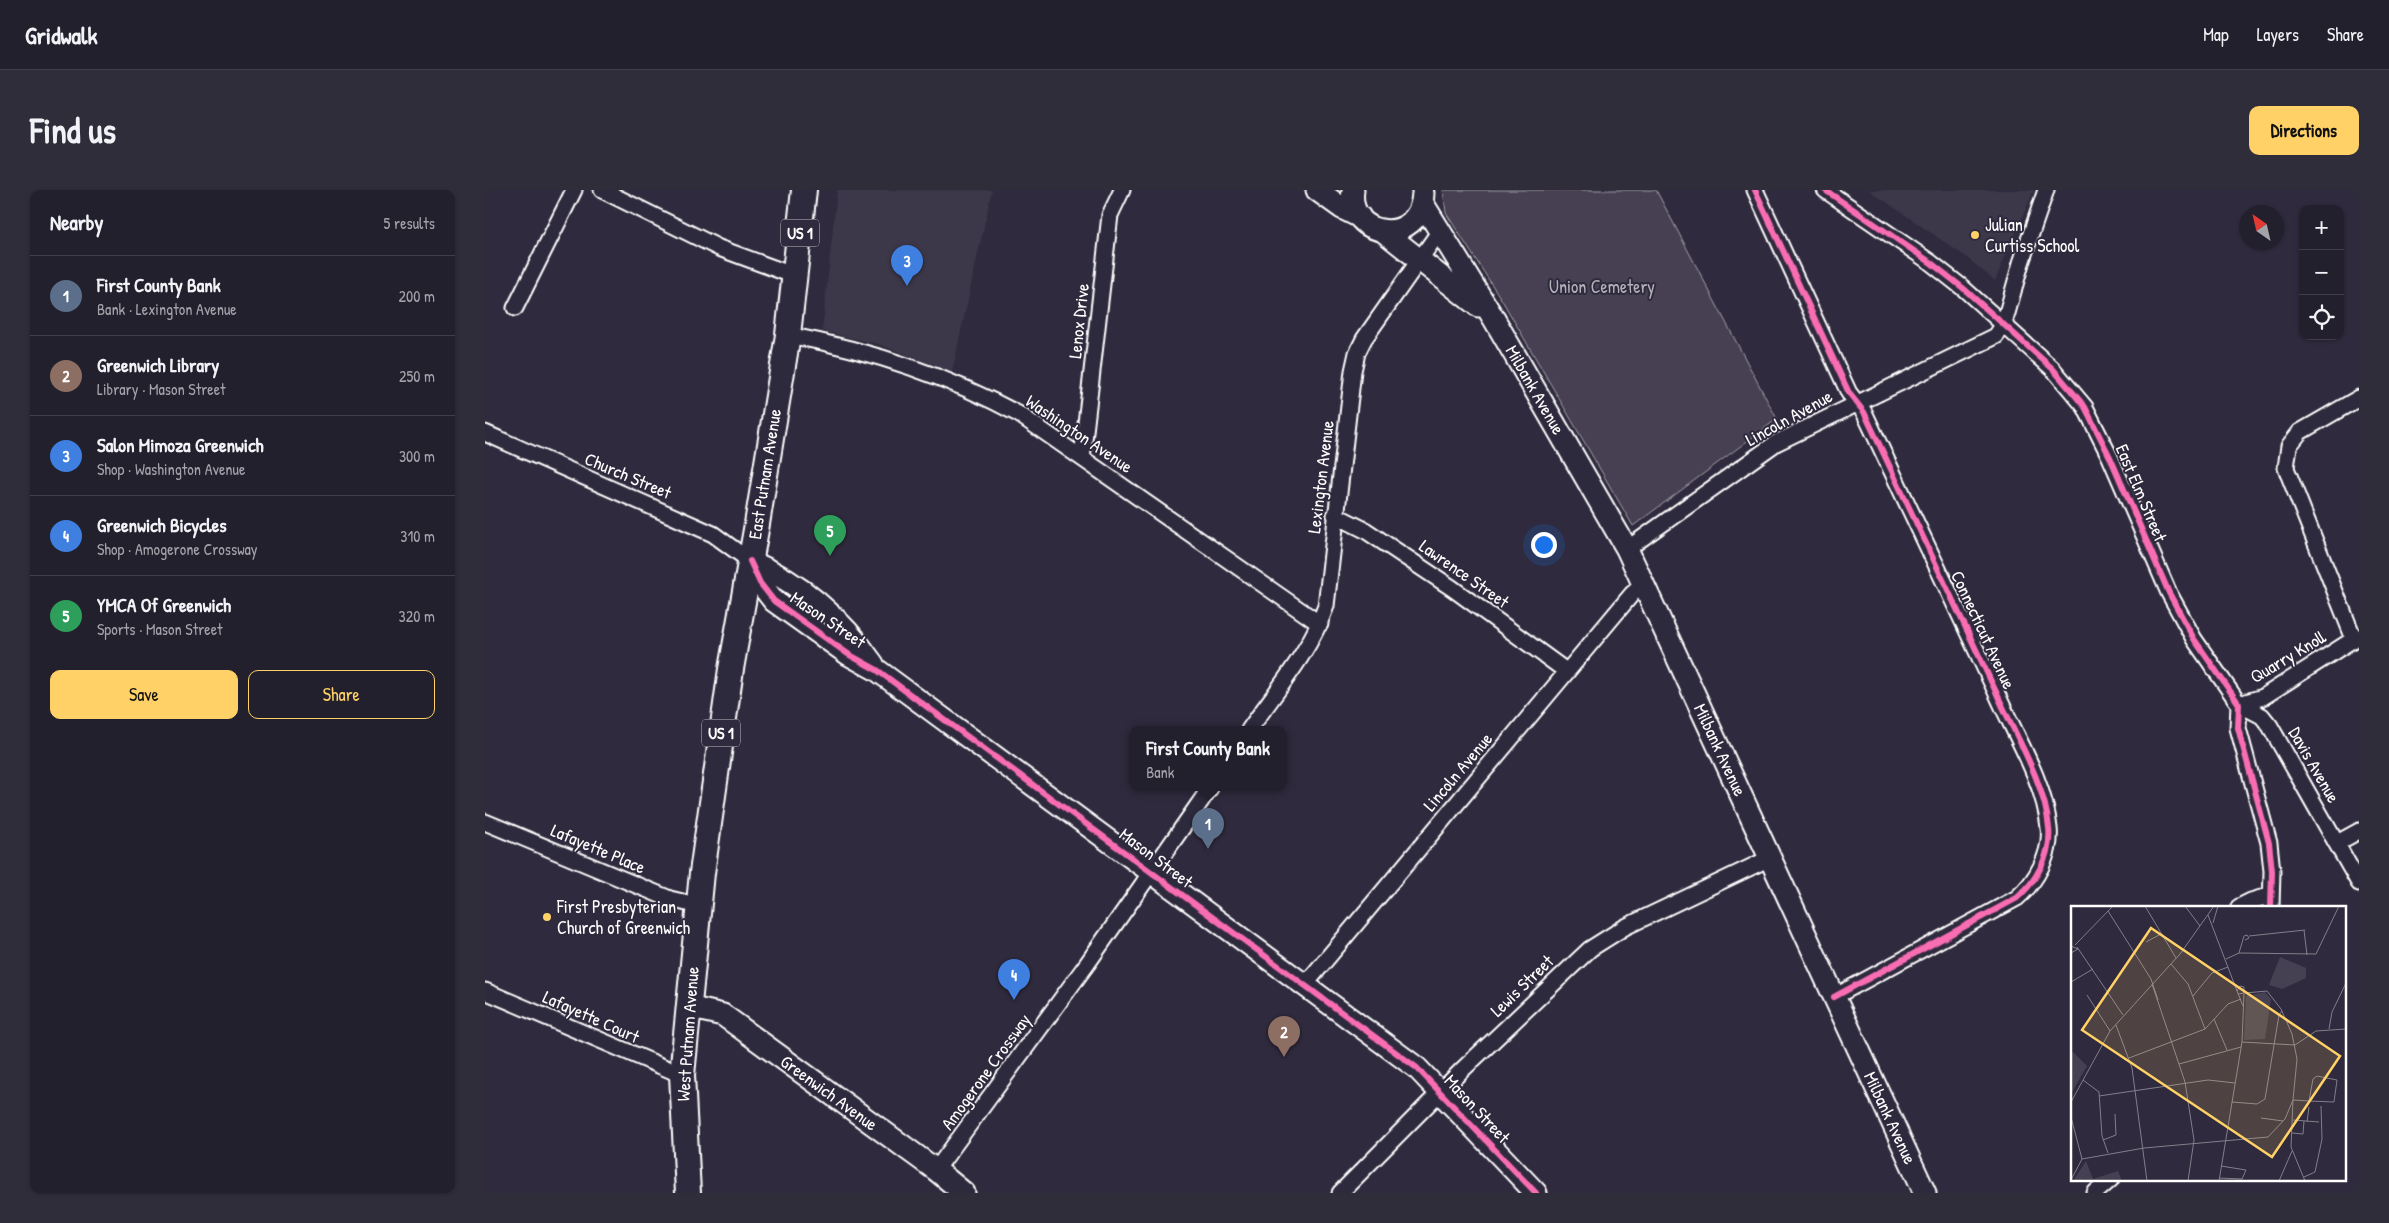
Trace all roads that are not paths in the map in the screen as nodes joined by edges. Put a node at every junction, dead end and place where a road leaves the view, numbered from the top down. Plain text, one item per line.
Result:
1 (574, 190) edge
2 (602, 190) edge
3 (803, 190) edge
4 (1122, 190) edge
5 (1317, 190) edge
6 (1353, 190) edge
7 (1755, 190) edge
8 (1825, 190) edge
9 (2046, 190) edge
10 (1423, 195) edge
11 (1360, 217) junction
12 (1383, 231) junction
13 (1439, 232) junction
14 (1419, 259) junction
15 (795, 276) junction
16 (515, 308) dead end
17 (1493, 319) junction
18 (2004, 324) junction
19 (788, 335) junction
20 (2359, 398) edge
21 (1857, 402) junction
22 (485, 432) edge
23 (1081, 458) junction
24 (1335, 515) junction
25 (1627, 549) junction
26 (750, 561) junction
27 (1644, 584) junction
28 (1320, 624) junction
29 (2357, 638) edge
30 (1567, 671) junction
31 (2239, 704) junction
32 (1252, 726) edge
33 (1208, 791) edge
34 (485, 822) edge
35 (2359, 831) edge
36 (2337, 843) junction
37 (1769, 858) junction
38 (1152, 873) junction
39 (2359, 882) edge
40 (2271, 901) edge
41 (699, 906) junction
42 (2244, 906) edge
43 (1304, 986) junction
44 (485, 991) edge
45 (1834, 996) junction
46 (688, 1006) junction
47 (682, 1075) junction
48 (1441, 1092) junction
49 (936, 1170) junction
50 (2110, 1180) edge
51 (689, 1193) edge
52 (964, 1193) edge
53 (1339, 1193) edge
54 (1536, 1193) edge
55 (1925, 1193) edge
56 (2095, 1193) edge

1 - 16 street
2 - 15 street
3 - 15 main road, East Putnam Avenue / US 1
4 - 23 street, Lenox Drive
5 - 11 main road
6 - 11 main road
7 - 21 street, Connecticut Avenue
8 - 18 street, East Elm Street
9 - 18 street
10 - 12 main road
10 - 13 main road, Milbank Avenue
11 - 12 main road, Milbank Avenue
12 - 14 main road, Milbank Avenue
13 - 14 street, Lexington Avenue
13 - 17 main road, Milbank Avenue
14 - 17 main road, Milbank Avenue
14 - 24 street, Lexington Avenue
15 - 19 main road, East Putnam Avenue / US 1
17 - 25 main road, Milbank Avenue
18 - 21 street, Lincoln Avenue
18 - 31 street, East Elm Street
19 - 23 street, Washington Avenue
19 - 26 main road, East Putnam Avenue / US 1
20 - 29 street, Quarry Knoll
21 - 25 street, Lincoln Avenue
21 - 45 street, Connecticut Avenue
22 - 26 street, Church Street
23 - 28 street, Washington Avenue
24 - 28 street, Lexington Avenue
24 - 30 street, Lawrence Street
25 - 27 main road, Milbank Avenue
26 - 38 main road, Mason Street
26 - 41 main road, East Putnam Avenue / US 1
27 - 30 street, Lincoln Avenue
27 - 37 main road, Milbank Avenue
28 - 32 street, Lexington Avenue
29 - 31 street, Quarry Knoll
30 - 43 street, Lincoln Avenue
31 - 36 street, Davis Avenue
31 - 40 street
33 - 38 street
34 - 41 street, Lafayette Place
35 - 36 street
36 - 39 street, Davis Avenue
37 - 45 main road, Milbank Avenue
37 - 48 street, Lewis Street
38 - 43 main road, Mason Street
38 - 49 street, Amogerone Crossway
40 - 42 street
41 - 46 main road, West Putnam Avenue / US 1
43 - 48 main road, Mason Street
44 - 47 street, Lafayette Court
45 - 55 main road, Milbank Avenue
46 - 47 main road, West Putnam Avenue / US 1
46 - 49 main road, Greenwich Avenue
47 - 51 main road, West Putnam Avenue / US 1
48 - 53 street, Lewis Street
48 - 54 main road, Mason Street
49 - 52 main road, Greenwich Avenue
50 - 56 street

